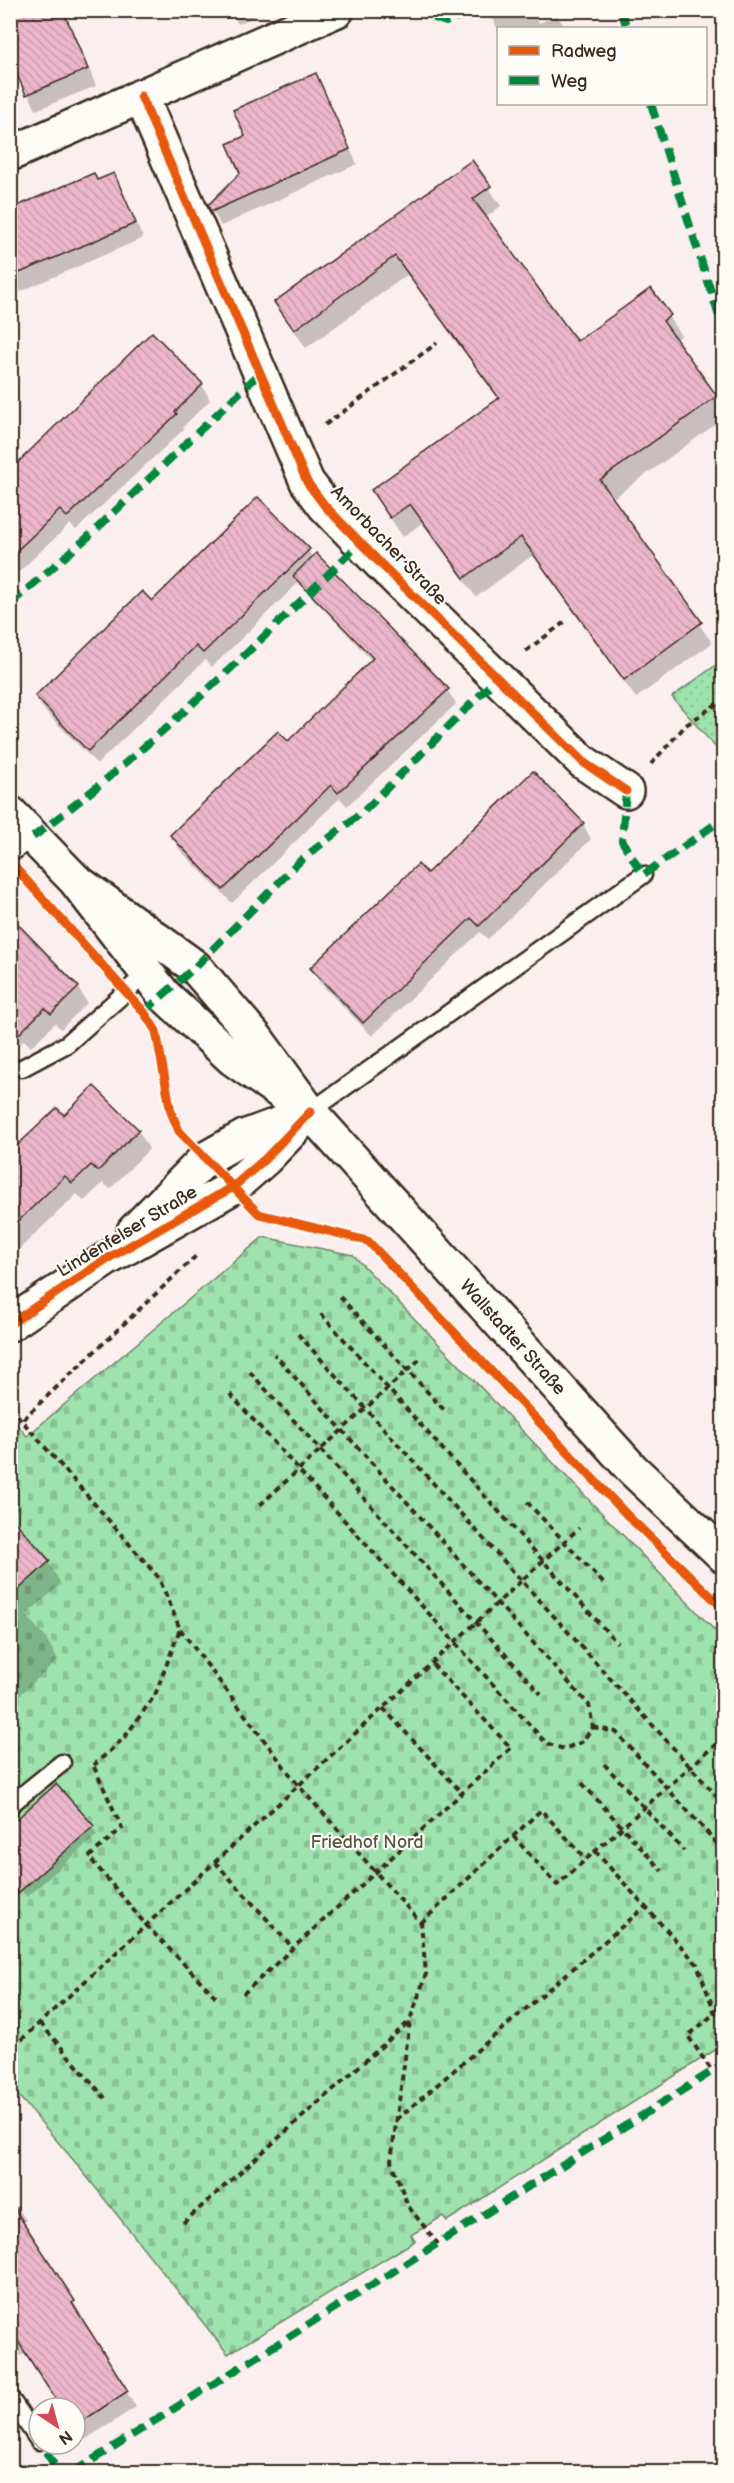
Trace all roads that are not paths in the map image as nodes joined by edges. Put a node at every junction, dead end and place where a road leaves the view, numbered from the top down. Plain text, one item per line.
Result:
1 (337, 10) edge
2 (141, 96) junction
3 (10, 154) edge
4 (627, 791) road end
5 (10, 813) edge
6 (22, 845) edge
7 (643, 875) dead end
8 (75, 880) junction
9 (146, 974) junction
10 (22, 1068) dead end
11 (310, 1112) junction
12 (10, 1324) edge
13 (723, 1556) edge
14 (62, 1763) road end
15 (10, 1805) edge
16 (10, 2398) edge
17 (27, 2424) edge

1 - 2 street
2 - 3 street
2 - 4 street, Amorbacher Straße
5 - 6 street, Wallstadter Straße
6 - 8 street, Wallstadter Straße
7 - 11 lane
8 - 9 street, Wallstadter Straße
8 - 11 street, Wallstadter Straße
9 - 10 lane
9 - 11 street, Wallstadter Straße
11 - 12 street, Lindenfelser Straße
11 - 13 street, Wallstadter Straße
14 - 15 lane
16 - 17 lane

